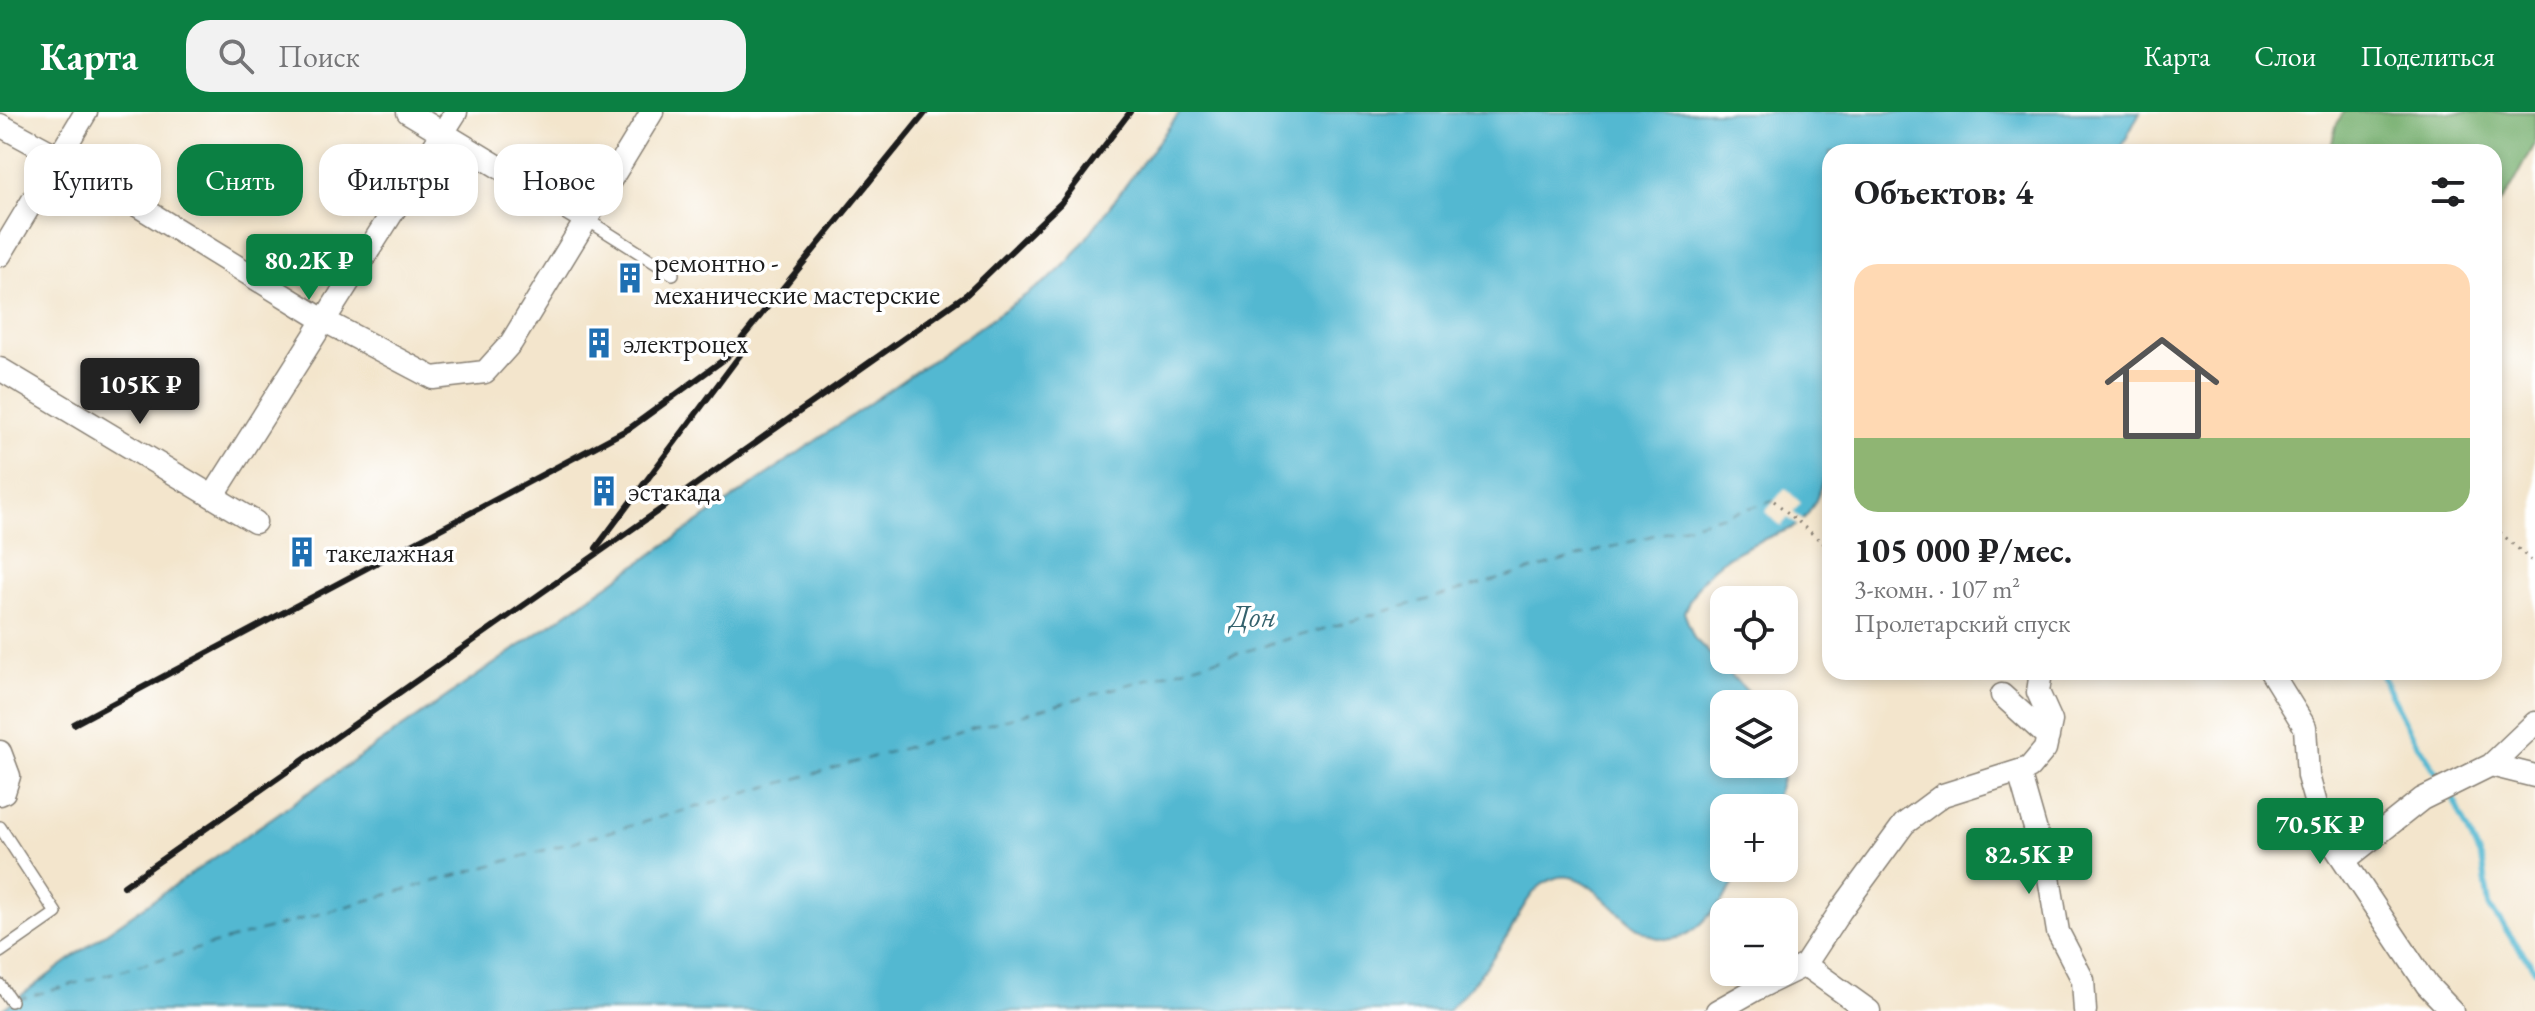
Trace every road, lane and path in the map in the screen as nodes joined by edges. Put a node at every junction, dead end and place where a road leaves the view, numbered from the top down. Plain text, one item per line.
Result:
1 (86, 112) edge
2 (408, 112) edge
3 (456, 112) edge
4 (652, 112) edge
5 (0, 125) edge
6 (443, 133) junction
7 (35, 144) edge
8 (67, 144) edge
9 (24, 215) edge
10 (155, 216) edge
11 (585, 219) junction
12 (0, 255) edge
13 (673, 274) dead end
14 (325, 321) junction
15 (0, 369) edge
16 (213, 496) junction
17 (1774, 501) dead end
18 (255, 522) dead end
19 (2502, 534) edge
20 (1822, 542) edge
21 (2535, 564) edge
22 (2040, 680) edge
23 (2276, 680) edge
24 (2002, 695) dead end
25 (2535, 723) edge
26 (2048, 737) junction
27 (0, 752) edge
28 (2491, 765) junction
29 (2019, 772) junction
30 (2535, 776) edge
31 (0, 794) edge
32 (0, 827) edge
33 (2345, 860) junction
34 (0, 952) edge
35 (1805, 965) junction
36 (0, 985) edge
37 (11, 1001) dead end
38 (1717, 1011) edge
39 (1869, 1011) edge
40 (2085, 1011) edge
41 (2452, 1011) edge

1 - 8 street
2 - 6 street
3 - 6 street
4 - 11 street
5 - 7 street
6 - 11 street
6 - 14 street
9 - 12 street
10 - 14 street
11 - 13 lane
11 - 14 street
14 - 16 street
15 - 16 street
16 - 18 street
17 - 20 path
19 - 21 path
22 - 26 street
23 - 33 street
24 - 26 street
25 - 28 street
26 - 29 street
27 - 31 street
28 - 30 street
28 - 33 street
29 - 35 street
29 - 40 street
32 - 34 lane
33 - 41 street
35 - 38 street
35 - 39 street
36 - 37 lane

